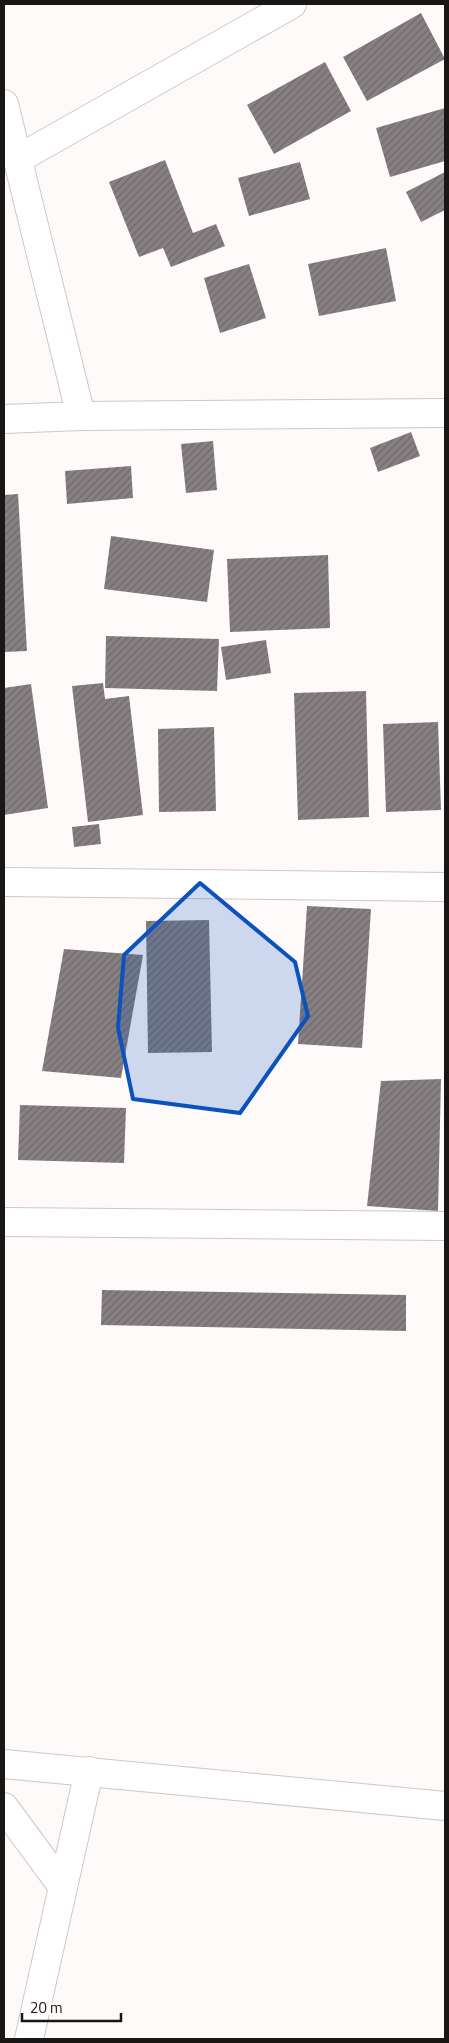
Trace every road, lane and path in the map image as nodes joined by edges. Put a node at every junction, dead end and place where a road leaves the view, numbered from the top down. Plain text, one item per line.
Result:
1 (292, 4) edge
2 (4, 104) edge
3 (18, 159) junction
4 (445, 413) edge
5 (81, 416) junction
6 (4, 419) edge
7 (4, 882) edge
8 (445, 886) edge
9 (4, 1222) edge
10 (445, 1226) edge
11 (4, 1764) edge
12 (89, 1771) junction
13 (445, 1806) edge
14 (4, 1807) edge
15 (63, 1887) junction
16 (29, 2039) edge

1 - 3 street
2 - 3 street
3 - 5 street
4 - 5 street
5 - 6 street
7 - 8 street
9 - 10 street
11 - 12 street
12 - 13 street
12 - 15 street
14 - 15 street
15 - 16 street

